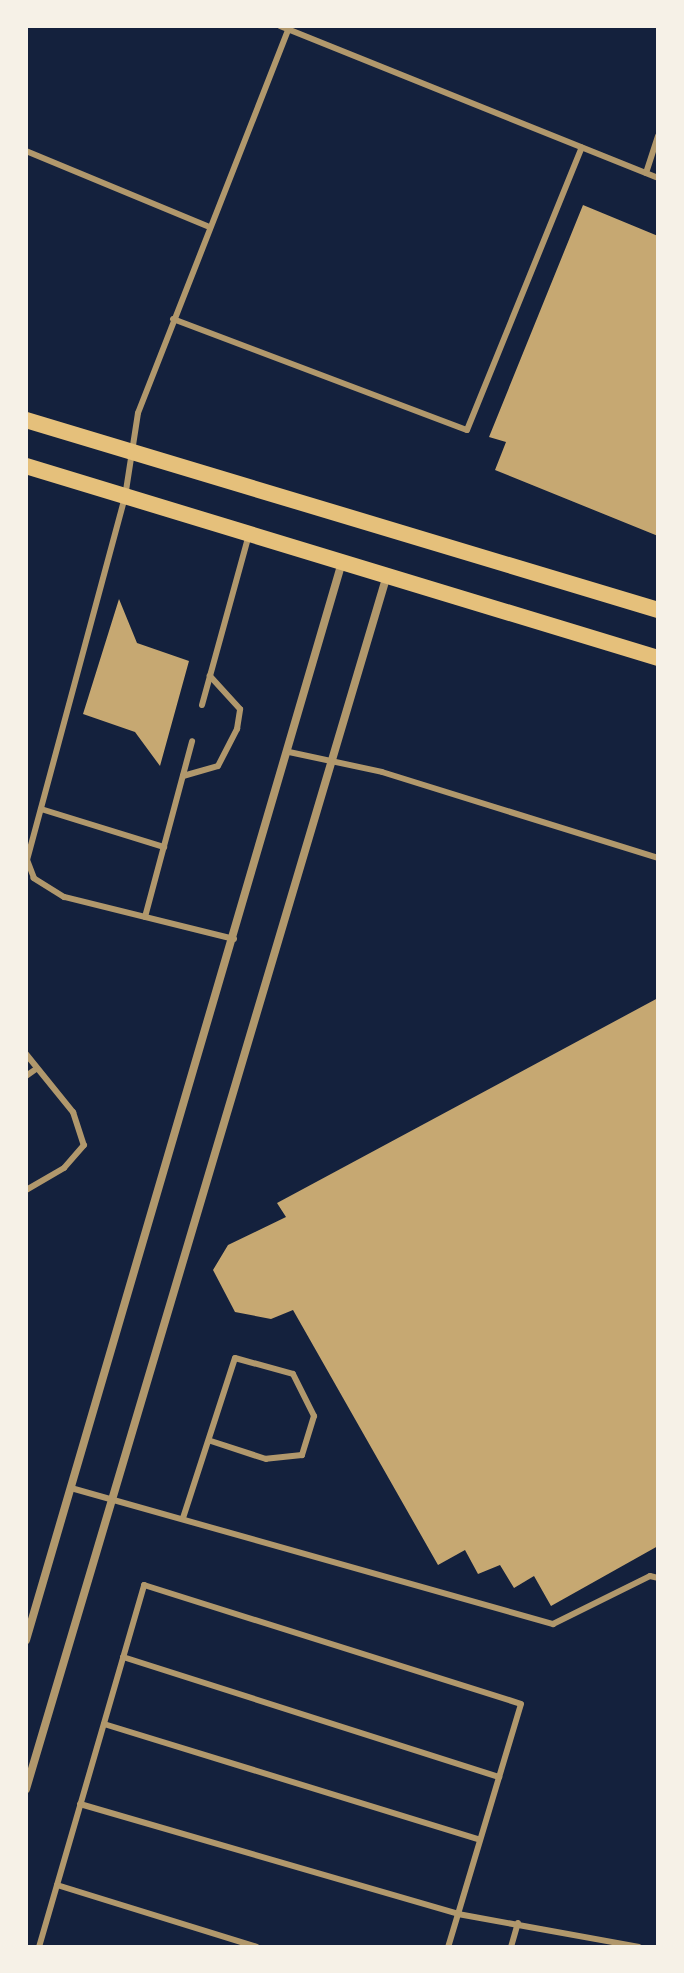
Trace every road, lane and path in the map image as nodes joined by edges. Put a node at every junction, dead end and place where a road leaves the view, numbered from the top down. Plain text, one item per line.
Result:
1 (280, 26) edge
2 (289, 28) edge
3 (658, 136) edge
4 (582, 147) junction
5 (26, 151) edge
6 (646, 173) junction
7 (658, 178) edge
8 (207, 226) junction
9 (173, 319) junction
10 (26, 420) edge
11 (133, 452) junction
12 (26, 466) edge
13 (125, 497) junction
14 (249, 534) junction
15 (342, 562) junction
16 (387, 575) junction
17 (658, 610) edge
18 (658, 658) edge
19 (210, 676) junction
20 (202, 705) dead end
21 (192, 741) dead end
22 (289, 752) junction
23 (328, 760) junction
24 (183, 776) junction
25 (41, 809) junction
26 (164, 847) junction
27 (658, 858) edge
28 (145, 917) junction
29 (234, 939) junction
30 (26, 1054) edge
31 (36, 1069) junction
32 (26, 1076) edge
33 (26, 1190) edge
34 (211, 1441) junction
35 (71, 1488) junction
36 (115, 1498) junction
37 (183, 1518) junction
38 (658, 1571) edge
39 (650, 1576) junction
40 (658, 1578) edge
41 (26, 1640) edge
42 (123, 1657) junction
43 (104, 1724) junction
44 (499, 1777) junction
45 (26, 1789) edge
46 (80, 1804) junction
47 (480, 1840) junction
48 (57, 1885) junction
49 (458, 1914) junction
50 (518, 1923) junction
51 (601, 1936) junction
52 (39, 1947) edge
53 (257, 1947) edge
54 (448, 1947) edge
55 (511, 1947) edge
56 (597, 1947) edge
57 (639, 1947) edge

1 - 2 lane
2 - 4 lane
2 - 8 lane
3 - 6 lane
4 - 6 lane
4 - 9 lane
5 - 8 lane
6 - 7 lane
8 - 9 lane
9 - 11 lane
10 - 11 main road
11 - 13 lane
11 - 17 main road
12 - 13 main road
13 - 14 main road
13 - 25 lane
14 - 15 main road
14 - 19 lane
15 - 16 main road
15 - 22 street
16 - 18 main road
16 - 23 street
19 - 20 lane
19 - 24 lane
21 - 24 lane
22 - 23 lane
22 - 29 street
23 - 27 lane
23 - 36 street
24 - 26 lane
25 - 26 lane
25 - 28 lane
26 - 28 lane
28 - 29 lane
29 - 35 street
30 - 31 lane
31 - 32 lane
31 - 33 lane
34 - 34 lane
34 - 37 lane
35 - 36 lane
35 - 41 street
36 - 37 lane
36 - 45 street
37 - 39 lane
38 - 39 lane
39 - 40 lane
42 - 43 lane
42 - 44 lane
42 - 44 lane
43 - 46 lane
43 - 47 lane
44 - 47 lane
46 - 48 lane
46 - 49 lane
47 - 49 lane
48 - 52 lane
48 - 53 lane
49 - 50 lane
49 - 54 lane
50 - 51 lane
50 - 55 lane
51 - 56 lane
51 - 57 lane

